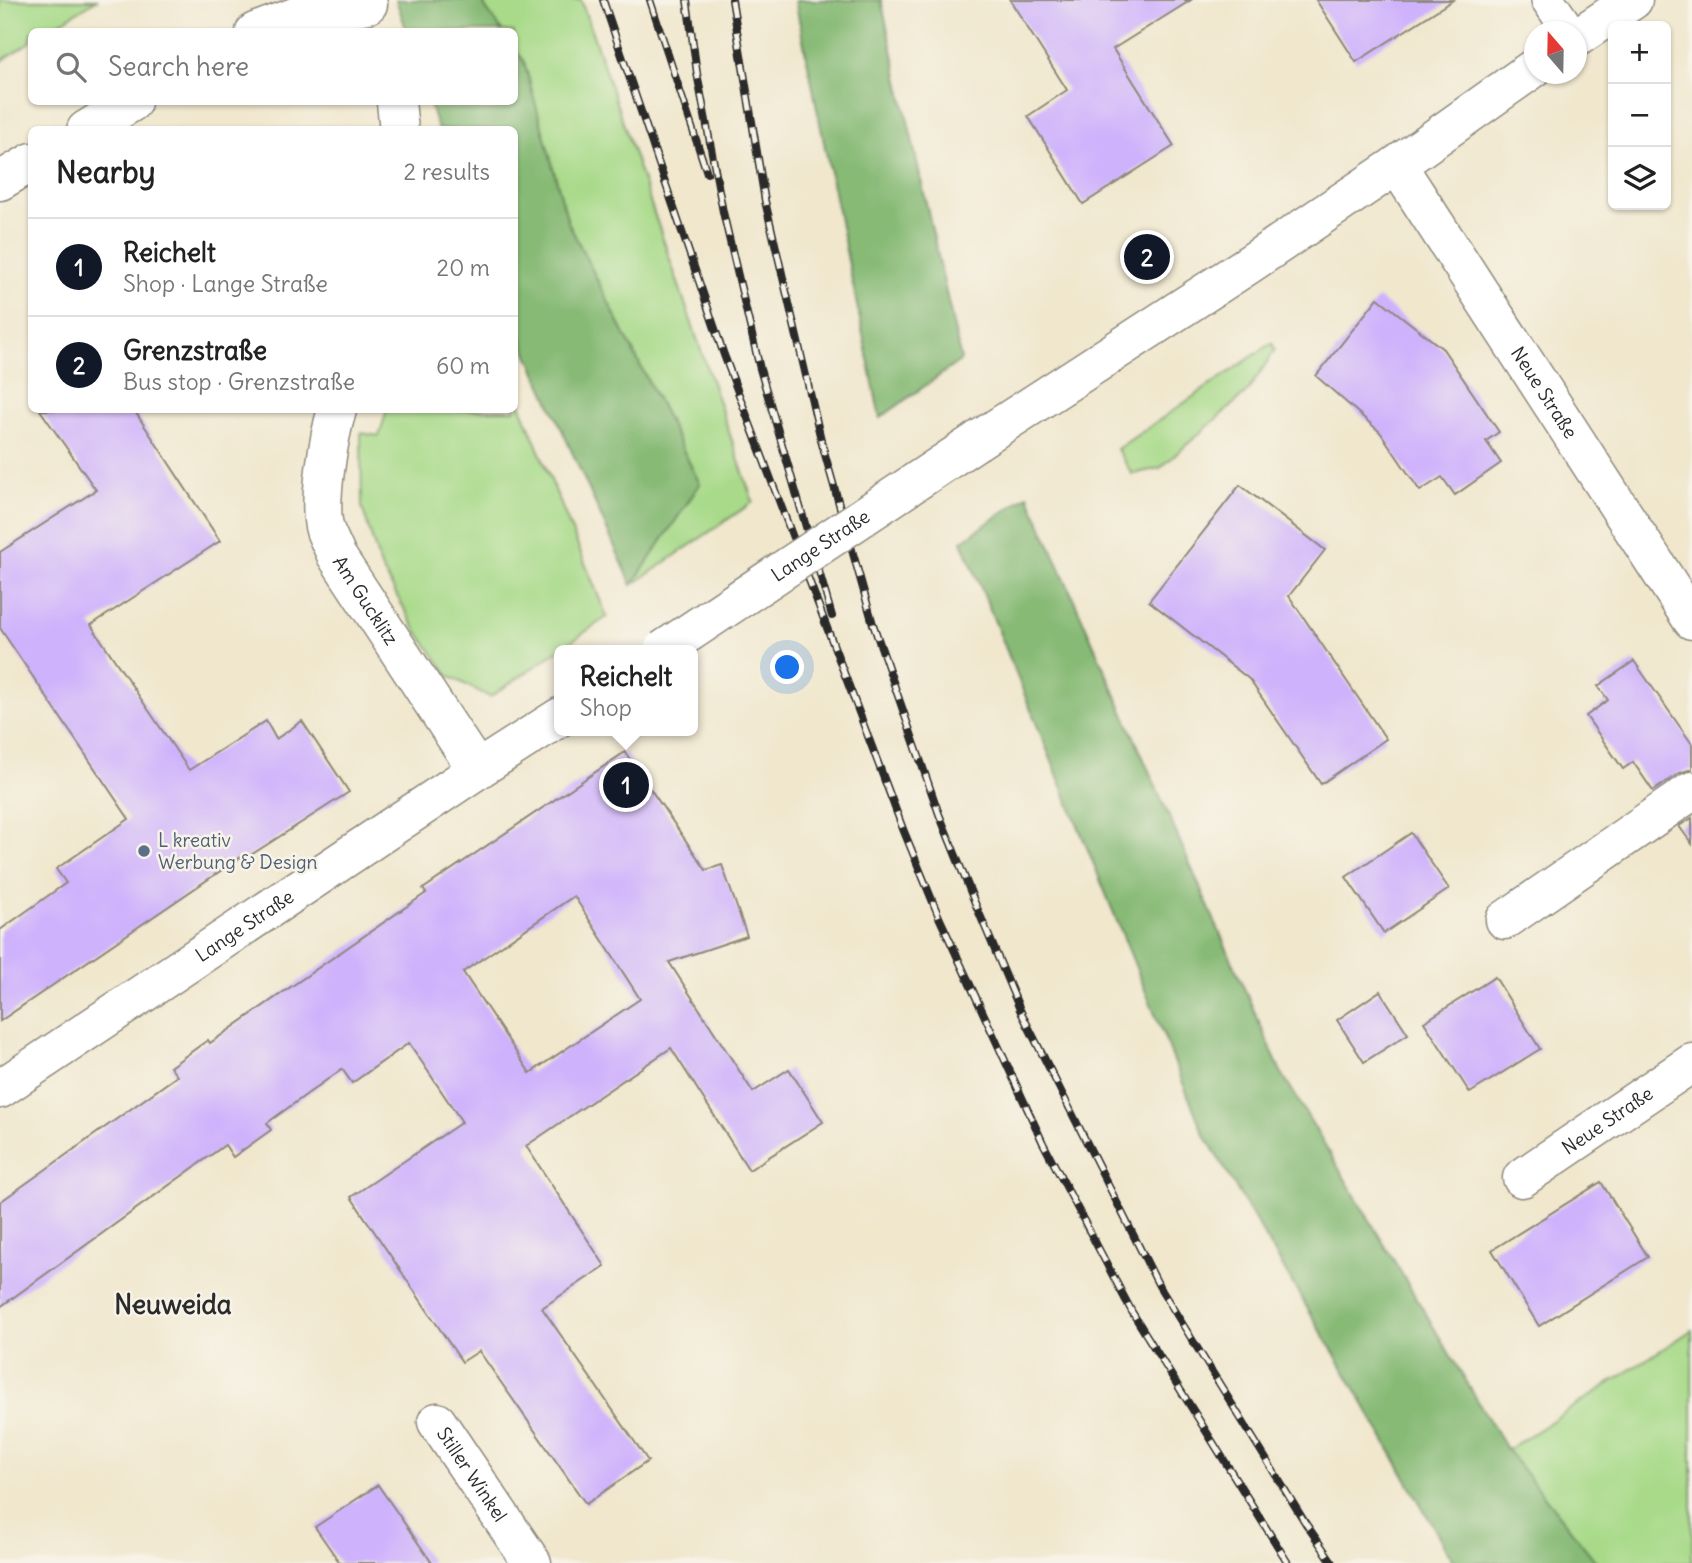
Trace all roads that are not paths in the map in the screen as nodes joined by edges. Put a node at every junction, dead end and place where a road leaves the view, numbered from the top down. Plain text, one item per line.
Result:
1 (1548, 0) edge
2 (1633, 0) edge
3 (370, 12) edge
4 (1562, 21) edge
5 (266, 28) edge
6 (1587, 31) edge
7 (1524, 76) edge
8 (127, 105) edge
9 (396, 105) edge
10 (93, 126) edge
11 (399, 126) edge
12 (28, 164) edge
13 (1396, 165) junction
14 (0, 181) edge
15 (336, 413) edge
16 (1692, 620) edge
17 (671, 645) edge
18 (554, 720) edge
19 (477, 770) junction
20 (1692, 791) edge
21 (1505, 920) dead end
22 (1692, 1063) edge
23 (0, 1089) edge
24 (1522, 1178) dead end
25 (437, 1422) dead end
26 (532, 1563) edge

1 - 4 lane
2 - 6 street
3 - 5 street
7 - 13 street, Lange Straße
8 - 10 street
9 - 11 street
12 - 14 street
13 - 16 street, Neue Straße
13 - 17 street, Lange Straße, bridge
15 - 19 street, Am Gucklitz
18 - 19 street, Lange Straße
19 - 23 street, Lange Straße
20 - 21 street
22 - 24 street, Neue Straße
25 - 26 street, Stiller Winkel

